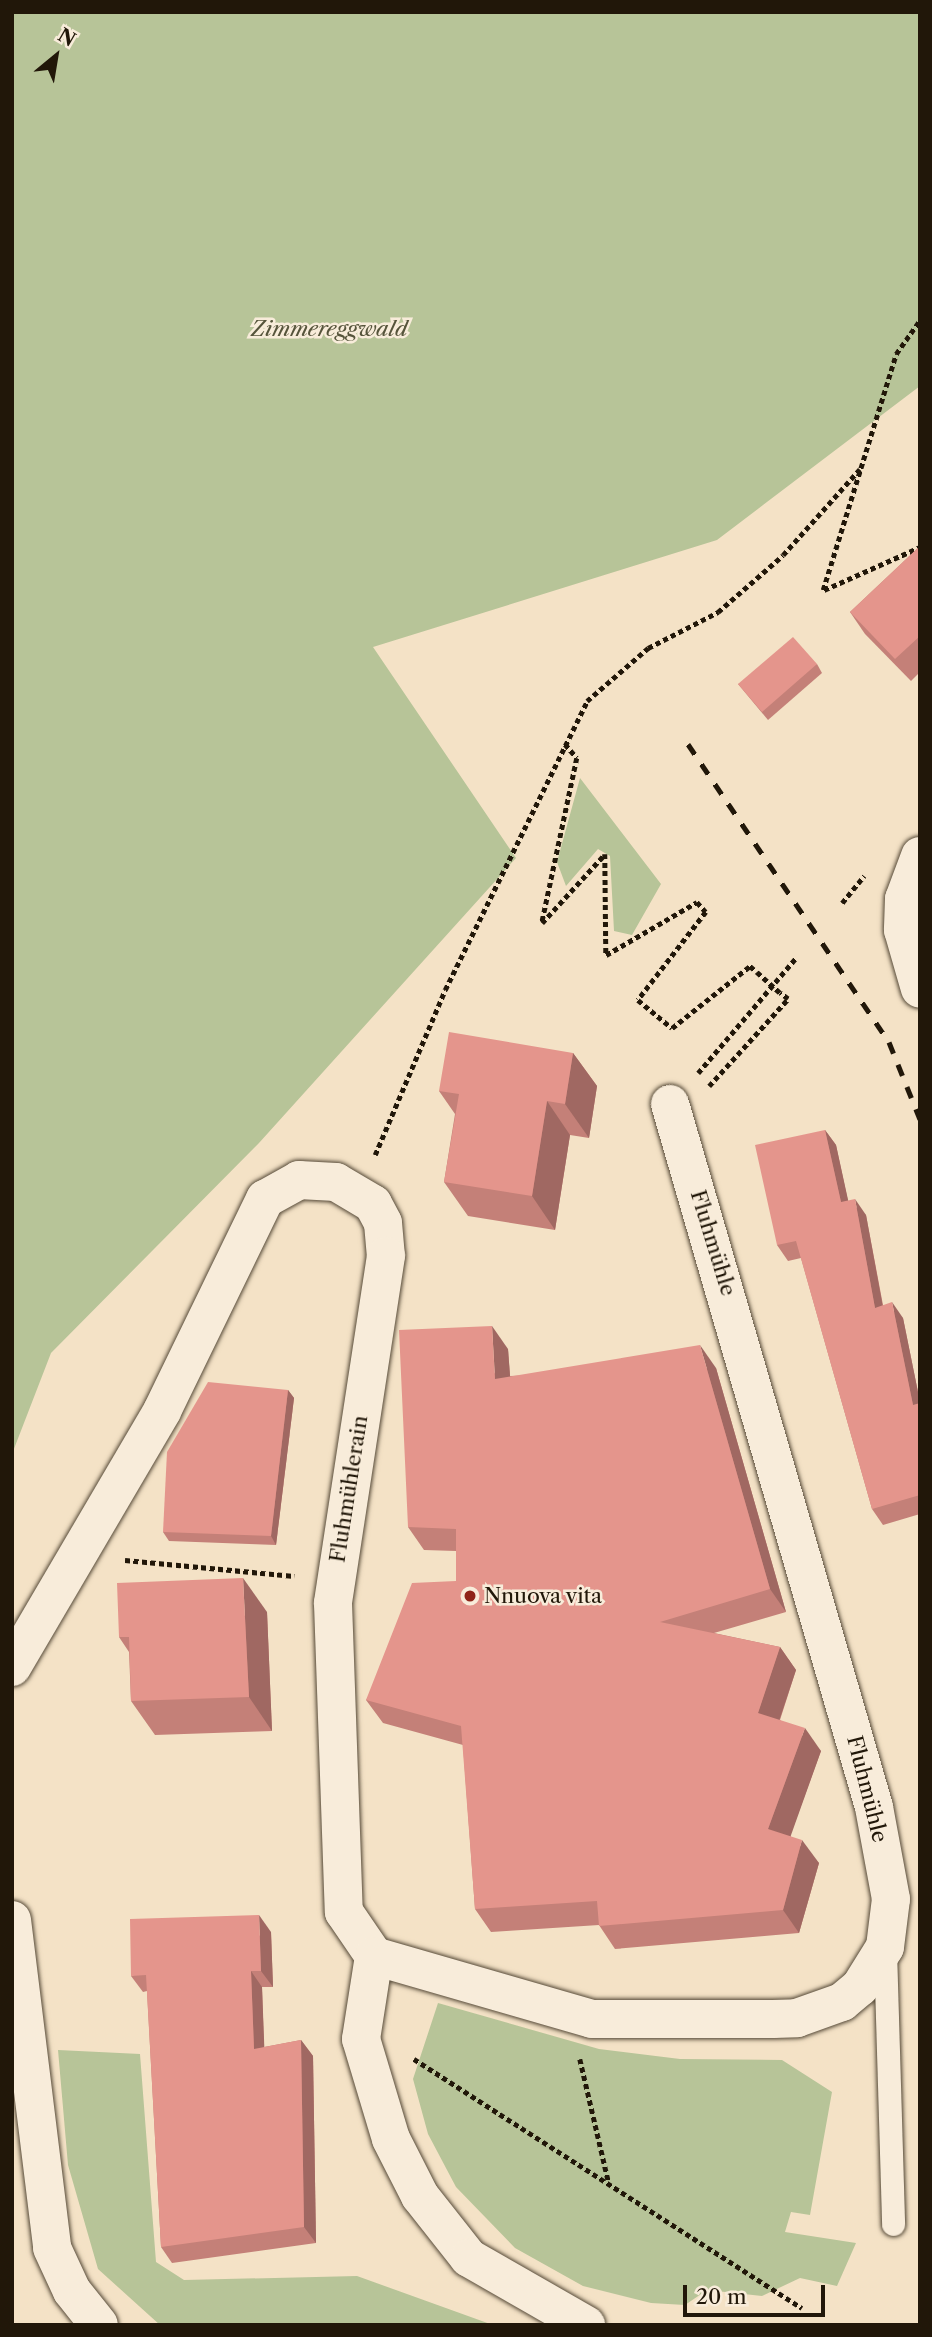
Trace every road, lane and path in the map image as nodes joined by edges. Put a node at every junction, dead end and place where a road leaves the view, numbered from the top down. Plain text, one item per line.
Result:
1 (920, 320) edge
2 (860, 469) junction
3 (920, 547) edge
4 (565, 744) junction
5 (918, 861) edge
6 (795, 959) dead end
7 (920, 989) edge
8 (670, 1104) junction
9 (372, 1164) dead end
10 (113, 1559) dead end
11 (280, 1575) dead end
12 (12, 1667) edge
13 (12, 1920) edge
14 (885, 1947) junction
15 (374, 1956) junction
16 (569, 2011) junction
17 (363, 2026) junction
18 (609, 2185) junction
19 (892, 2224) dead end
20 (802, 2308) dead end
21 (99, 2325) edge
22 (586, 2325) edge

1 - 2 path
2 - 3 path
2 - 4 path
4 - 8 path, bridge
4 - 9 path
5 - 7 street
6 - 8 path
8 - 14 street, Fluhmühle
10 - 11 path
12 - 15 street, Fluhmühlerain
13 - 21 street
14 - 16 street, Fluhmühle
14 - 19 lane
15 - 16 street, Fluhmühle
15 - 17 street
16 - 18 path
17 - 18 path
17 - 22 street
18 - 20 path

